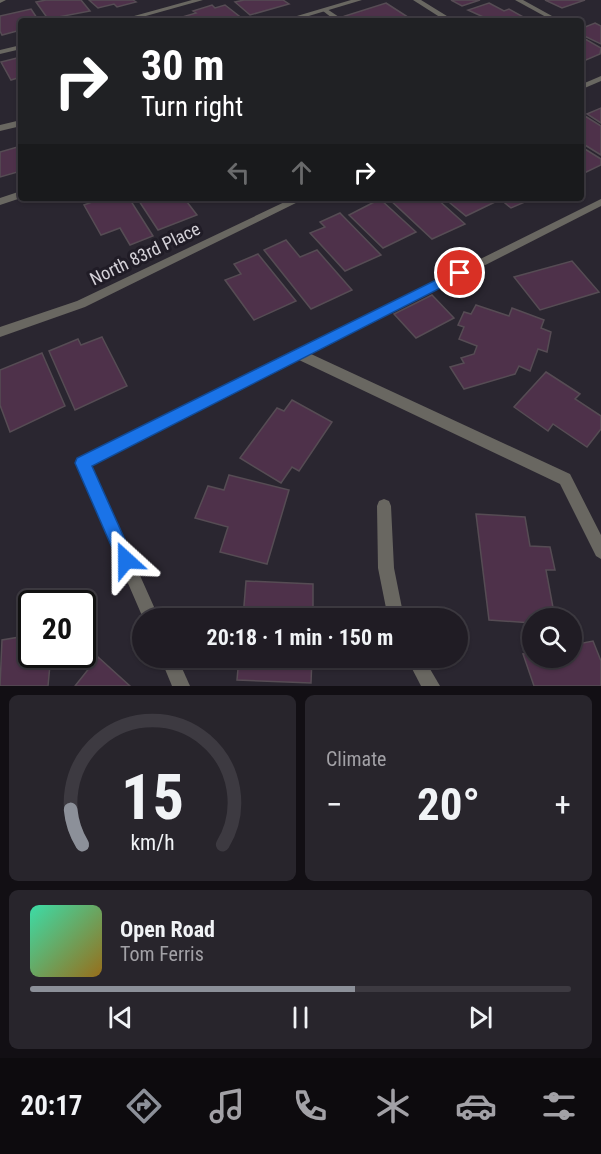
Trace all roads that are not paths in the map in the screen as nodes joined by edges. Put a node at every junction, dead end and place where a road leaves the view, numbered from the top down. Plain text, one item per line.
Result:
1 (200, 0) edge
2 (359, 0) edge
3 (416, 0) edge
4 (518, 0) edge
5 (325, 10) junction
6 (548, 16) dead end
7 (131, 18) edge
8 (295, 18) edge
9 (337, 18) edge
10 (446, 18) edge
11 (18, 48) edge
12 (0, 52) edge
13 (601, 78) edge
14 (584, 86) edge
15 (18, 124) edge
16 (0, 129) edge
17 (18, 195) edge
18 (295, 201) edge
19 (0, 202) edge
20 (601, 202) edge
21 (0, 332) edge
22 (299, 354) junction
23 (384, 506) dead end
24 (601, 551) edge
25 (147, 608) edge
26 (394, 608) edge
27 (173, 668) edge
28 (420, 668) edge
29 (181, 686) edge
30 (431, 686) edge

1 - 7 street
2 - 5 street
3 - 10 street
4 - 6 street
5 - 8 street
5 - 9 street
11 - 12 street
13 - 14 street
15 - 16 street
17 - 19 street
18 - 21 street, North 83rd Place
20 - 22 street
22 - 24 street
22 - 25 street
23 - 26 street
27 - 29 street
28 - 30 street

